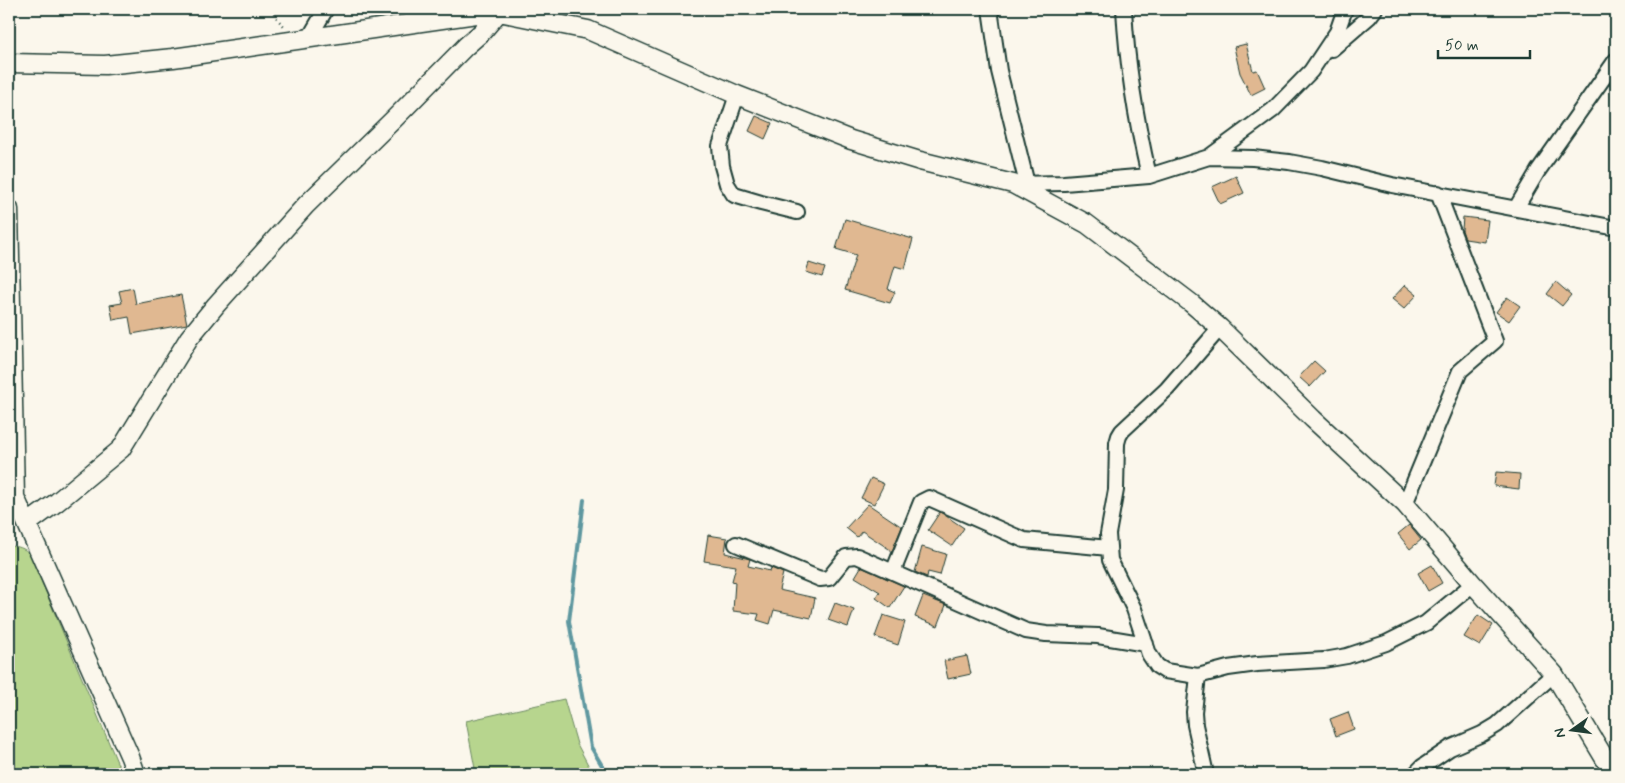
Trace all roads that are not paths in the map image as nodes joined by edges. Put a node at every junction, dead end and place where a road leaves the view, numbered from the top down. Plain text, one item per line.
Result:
1 (326, 9) edge
2 (990, 9) edge
3 (1124, 9) edge
4 (1345, 9) edge
5 (1375, 9) edge
6 (504, 10) edge
7 (304, 39) junction
8 (1616, 60) edge
9 (1317, 61) junction
10 (9, 63) edge
11 (736, 95) junction
12 (1209, 157) junction
13 (1148, 176) junction
14 (1020, 184) junction
15 (1438, 193) junction
16 (1516, 208) junction
17 (9, 209) edge
18 (797, 212) dead end
19 (1616, 228) edge
20 (1220, 328) junction
21 (12, 502) edge
22 (1405, 504) junction
23 (28, 523) junction
24 (736, 544) dead end
25 (1109, 548) junction
26 (893, 572) junction
27 (1473, 584) junction
28 (1146, 644) junction
29 (1554, 674) junction
30 (1198, 676) junction
31 (136, 774) edge
32 (1206, 774) edge
33 (1416, 774) edge
34 (1614, 774) edge

1 - 7 street
2 - 14 street
3 - 13 street
4 - 9 street
5 - 9 street
6 - 7 street
6 - 11 street
6 - 23 street
7 - 10 street
8 - 16 street
9 - 12 street
11 - 14 street
11 - 18 street
12 - 13 street
12 - 15 street
13 - 14 street
14 - 20 street
15 - 16 street
15 - 22 street
16 - 19 street
17 - 21 street
20 - 22 street
20 - 25 street
21 - 23 street
22 - 27 street
23 - 31 street
24 - 26 street
25 - 26 street
25 - 28 street
26 - 28 street
27 - 29 street
27 - 30 street
28 - 30 street
29 - 33 street
29 - 34 street
30 - 32 street

